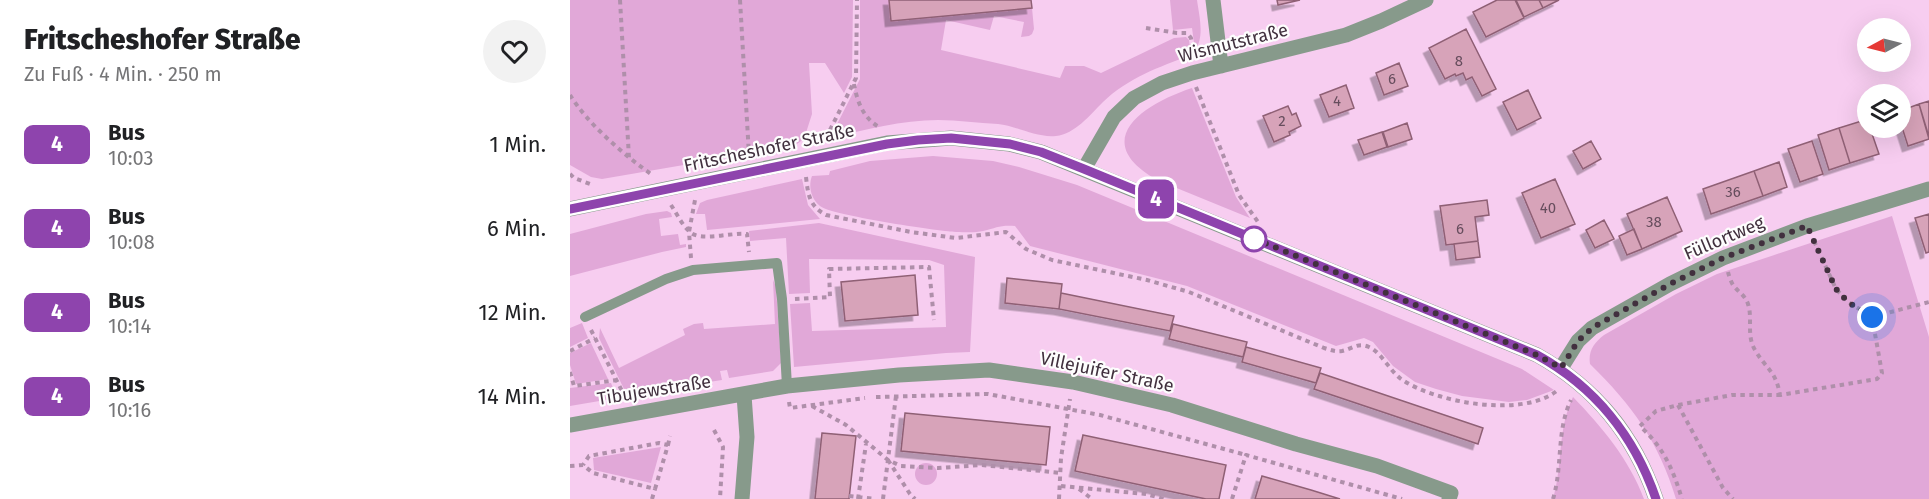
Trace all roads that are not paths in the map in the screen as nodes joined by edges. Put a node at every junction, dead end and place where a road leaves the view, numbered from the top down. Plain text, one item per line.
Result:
1 (1213, 0) edge
2 (1426, 0) edge
3 (1221, 66) junction
4 (1084, 169) junction
5 (1929, 189) edge
6 (570, 209) edge
7 (585, 317) road end
8 (1565, 371) junction
9 (787, 386) junction
10 (744, 395) junction
11 (570, 425) edge
12 (1450, 496) edge
13 (742, 499) edge
14 (1656, 499) edge

1 - 3 street
2 - 3 street, Wismutstraße
3 - 4 street, Wismutstraße
4 - 6 street, Fritscheshofer Straße
4 - 8 street, Fritscheshofer Straße
5 - 8 street, Füllortweg
7 - 9 lane
8 - 14 street, Fritscheshofer Straße
9 - 10 street, Villejuifer Straße
9 - 12 street, Villejuifer Straße
10 - 11 street, Tibujewstraße
10 - 13 street

